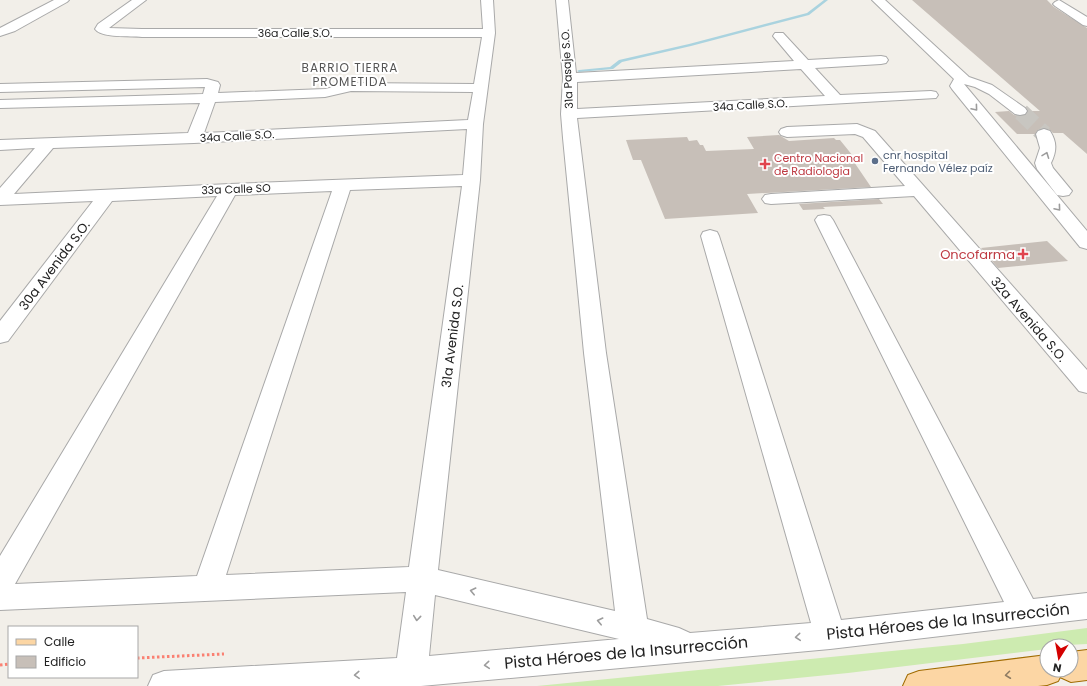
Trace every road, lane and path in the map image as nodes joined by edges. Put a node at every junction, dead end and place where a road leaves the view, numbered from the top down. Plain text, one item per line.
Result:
1 (63, 0) edge
2 (140, 0) edge
3 (487, 0) edge
4 (562, 0) edge
5 (878, 0) edge
6 (1064, 2) edge
7 (1087, 11) edge
8 (1087, 22) edge
9 (489, 33) junction
10 (1, 34) edge
11 (779, 36) dead end
12 (881, 60) dead end
13 (804, 64) junction
14 (570, 78) junction
15 (964, 80) junction
16 (213, 83) junction
17 (228, 83) dead end
18 (251, 83) dead end
19 (351, 87) junction
20 (0, 88) edge
21 (480, 88) junction
22 (931, 95) dead end
23 (209, 98) junction
24 (836, 100) junction
25 (0, 104) edge
26 (1020, 111) tunnel mouth
27 (569, 114) junction
28 (475, 124) junction
29 (787, 132) dead end
30 (1044, 134) tunnel mouth
31 (194, 138) junction
32 (48, 144) junction
33 (0, 145) edge
34 (471, 180) junction
35 (343, 185) junction
36 (230, 189) junction
37 (918, 191) junction
38 (107, 195) junction
39 (771, 198) dead end
40 (0, 199) edge
41 (824, 220) dead end
42 (1087, 220) edge
43 (710, 236) dead end
44 (1087, 243) edge
45 (0, 336) edge
46 (1087, 386) edge
47 (422, 579) junction
48 (0, 582) edge
49 (207, 589) junction
50 (0, 597) edge
51 (1087, 606) edge
52 (1025, 613) junction
53 (633, 629) junction
54 (830, 635) junction
55 (691, 646) junction
56 (1039, 671) edge
57 (411, 672) junction
58 (293, 678) junction
59 (164, 686) edge
60 (253, 686) edge
61 (919, 686) edge

1 - 10 street
2 - 9 street, 36a Calle S.O.
3 - 9 street, 31a Avenida S.O.
4 - 14 street, 31a Pasaje S.O.
5 - 15 street
6 - 7 street
6 - 8 street
9 - 21 street, 31a Avenida S.O.
11 - 13 street
12 - 13 street
13 - 14 street
13 - 24 street
14 - 27 street, 31a Pasaje S.O.
15 - 26 street
15 -> 44 street
16 - 17 street
16 - 20 street
16 - 23 street
18 - 19 street
19 - 21 street
19 - 23 street
21 - 28 street, 31a Avenida S.O.
22 - 24 street, 34a Calle S.O.
23 - 25 street
23 - 31 street
24 - 27 street, 34a Calle S.O.
27 - 53 street, 31a Pasaje S.O.
28 - 31 street, 34a Calle S.O.
28 - 34 street, 31a Avenida S.O.
29 - 37 street, 32a Avenida S.O.
42 -> 30 street
31 - 32 street, 34a Calle S.O.
32 - 33 street, 34a Calle S.O.
32 - 40 street
34 - 35 street, 33a Calle SO
34 - 47 street, 31a Avenida S.O.
35 - 36 street, 33a Calle SO
35 - 49 street
36 - 38 street, 33a Calle SO
36 - 48 street
37 - 39 street
37 - 46 street, 32a Avenida S.O.
38 - 40 street, 33a Calle SO
38 - 45 street, 30a Avenida S.O.
41 - 52 street
43 - 54 street
47 - 49 street
53 -> 47 street
47 -> 57 street, 31a Avenida S.O.
49 - 50 street
51 - 52 street, Pista Héroes de la Insurrección
52 - 54 street, Pista Héroes de la Insurrección
53 - 55 street
54 -> 55 street, Pista Héroes de la Insurrección
55 -> 57 street, Pista Héroes de la Insurrección
56 -> 61 main road
57 -> 58 street, Pista Héroes de la Insurrección
58 - 59 street, Pista Héroes de la Insurrección
58 - 60 street

